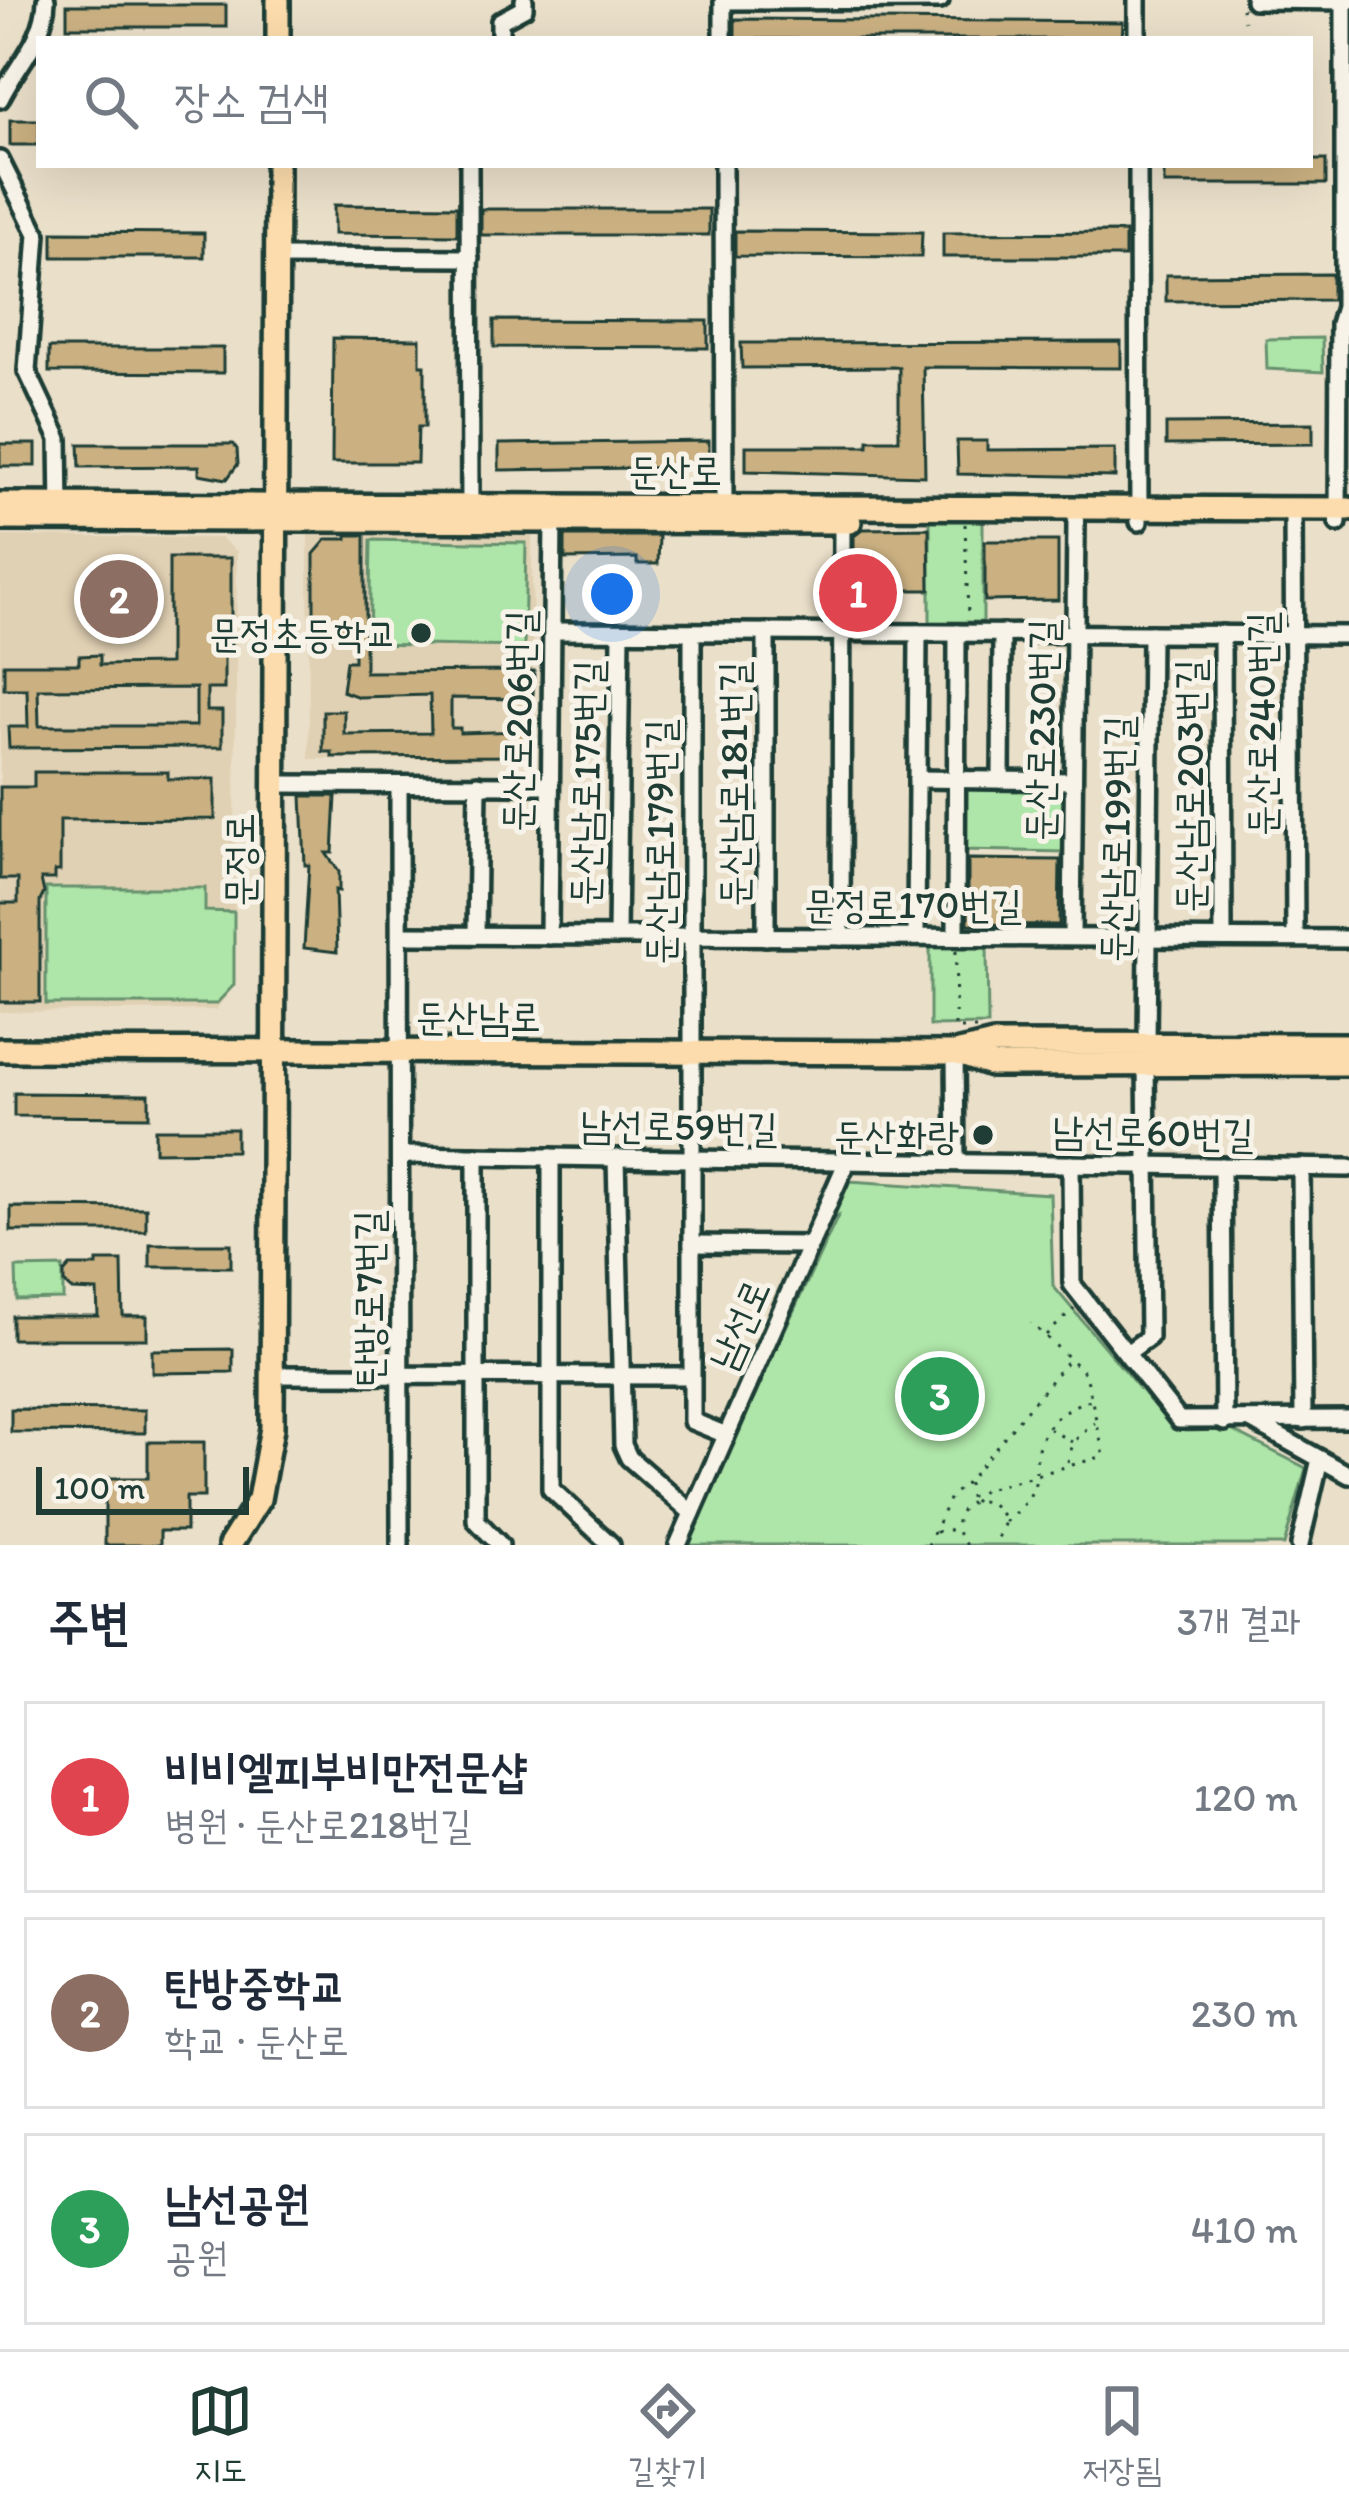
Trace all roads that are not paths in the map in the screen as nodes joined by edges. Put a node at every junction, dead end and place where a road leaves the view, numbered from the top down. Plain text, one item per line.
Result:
1 (46, 0) edge
2 (278, 0) edge
3 (524, 0) edge
4 (940, 0) edge
5 (1137, 0) edge
6 (1253, 0) edge
7 (1346, 1) edge
8 (38, 36) edge
9 (278, 36) edge
10 (500, 36) edge
11 (723, 36) edge
12 (1137, 36) edge
13 (36, 40) edge
14 (0, 98) edge
15 (0, 160) edge
16 (278, 168) edge
17 (469, 168) edge
18 (723, 168) edge
19 (1138, 168) edge
20 (277, 257) junction
21 (470, 258) junction
22 (0, 504) edge
23 (60, 512) junction
24 (276, 512) junction
25 (470, 513) junction
26 (553, 514) junction
27 (724, 514) junction
28 (1139, 515) junction
29 (1293, 516) junction
30 (1344, 516) edge
31 (0, 519) edge
32 (842, 522) junction
33 (1076, 522) junction
34 (552, 632) junction
35 (621, 632) junction
36 (692, 632) junction
37 (766, 632) junction
38 (841, 633) junction
39 (918, 633) junction
40 (963, 633) junction
41 (1002, 633) junction
42 (1075, 634) junction
43 (1151, 634) junction
44 (1222, 634) junction
45 (1294, 634) junction
46 (1349, 635) edge
47 (917, 779) junction
48 (956, 780) junction
49 (1001, 780) junction
50 (1073, 781) junction
51 (276, 784) junction
52 (399, 784) junction
53 (478, 784) junction
54 (550, 784) junction
55 (400, 935) junction
56 (476, 935) junction
57 (549, 936) junction
58 (617, 936) junction
59 (692, 936) junction
60 (766, 937) junction
61 (841, 937) junction
62 (916, 937) junction
63 (956, 937) junction
64 (1072, 938) junction
65 (1148, 938) junction
66 (1223, 938) junction
67 (1295, 938) junction
68 (1349, 939) edge
69 (1349, 1046) edge
70 (0, 1050) edge
71 (274, 1051) junction
72 (401, 1052) junction
73 (692, 1052) junction
74 (955, 1053) junction
75 (1147, 1054) junction
76 (1349, 1064) edge
77 (401, 1155) junction
78 (476, 1156) junction
79 (550, 1157) junction
80 (616, 1158) junction
81 (692, 1159) junction
82 (847, 1161) junction
83 (956, 1162) junction
84 (1071, 1164) junction
85 (1147, 1165) junction
86 (1222, 1166) junction
87 (1301, 1167) junction
88 (1349, 1168) edge
89 (692, 1244) junction
90 (810, 1245) junction
91 (1126, 1353) junction
92 (400, 1374) junction
93 (478, 1374) junction
94 (273, 1375) junction
95 (551, 1375) junction
96 (621, 1375) junction
97 (691, 1376) junction
98 (1349, 1418) edge
99 (1303, 1420) junction
100 (1252, 1421) junction
101 (1224, 1422) junction
102 (726, 1435) junction
103 (1320, 1459) junction
104 (1349, 1475) edge
105 (692, 1513) junction
106 (230, 1545) edge
107 (400, 1545) edge
108 (500, 1545) edge
109 (611, 1545) edge
110 (678, 1545) edge
111 (1300, 1545) edge

1 - 8 street
2 - 9 main road
3 - 10 street
4 - 11 street
5 - 12 street
6 - 7 street
7 - 30 street
13 - 14 street
15 - 23 street
16 - 20 main road, 문정로
17 - 21 street
18 - 27 street
19 - 28 street
20 - 21 street
20 - 24 main road, 문정로
21 - 25 street
22 - 23 main road, 둔산로
23 - 24 main road, 둔산로
23 - 31 main road, 둔산로
24 - 25 main road, 둔산로
24 - 51 main road, 문정로
25 - 26 main road, 둔산로
26 - 27 main road, 둔산로
26 - 34 street, 둔산로206번길
27 - 28 main road, 둔산로
27 - 32 main road, 둔산로
28 - 29 main road, 둔산로
28 - 33 main road, 둔산로
29 - 30 main road, 둔산로
29 - 45 street, 둔산로240번길
32 - 33 main road, 둔산로
32 - 38 street
33 - 42 street, 둔산로230번길
34 - 35 street
34 - 54 street, 둔산로206번길
35 - 36 street
35 - 58 street, 둔산남로175번길
36 - 37 street
36 - 59 street, 둔산남로179번길
37 - 38 street
37 - 60 street, 둔산남로181번길
38 - 39 street
38 - 61 street
39 - 40 street
39 - 47 street
40 - 41 street
40 - 48 street
41 - 42 street
41 - 49 street
42 - 43 street
42 - 50 street, 둔산로230번길
43 - 44 street
43 - 65 street, 둔산남로199번길
44 - 45 street
44 - 66 street, 둔산남로203번길
45 - 46 street
45 - 67 street, 둔산로240번길
47 - 48 street
47 - 62 street
48 - 49 street
48 - 63 street
49 - 50 street
50 - 64 street, 둔산로230번길
51 - 52 street
51 - 71 main road, 문정로
52 - 53 street
52 - 55 street, 탄방로7번길
53 - 54 street
53 - 56 street
54 - 57 street, 둔산로206번길
55 - 56 street, 문정로170번길
55 - 72 street, 탄방로7번길
56 - 57 street, 문정로170번길
57 - 58 street, 문정로170번길
58 - 59 street, 문정로170번길
59 - 60 street, 문정로170번길
59 - 73 street, 둔산남로179번길
60 - 61 street, 문정로170번길
61 - 62 street, 문정로170번길
62 - 63 street, 문정로170번길
63 - 64 street, 문정로170번길
64 - 65 street, 문정로170번길
65 - 66 street, 문정로170번길
65 - 75 street, 둔산남로199번길
66 - 67 street, 문정로170번길
67 - 68 street, 문정로170번길
69 - 75 main road, 둔산남로
70 - 71 main road, 둔산남로
71 - 72 main road, 둔산남로
71 - 94 main road, 문정로
72 - 73 main road, 둔산남로
72 - 77 street, 탄방로7번길
73 - 74 main road, 둔산남로
73 - 81 street, 둔산남로179번길
74 - 75 main road, 둔산남로
74 - 83 street
75 - 76 main road, 둔산남로
75 - 85 street, 둔산남로199번길
77 - 78 street, 남선로59번길
77 - 92 street, 탄방로7번길
78 - 79 street, 남선로59번길
78 - 93 street
79 - 80 street, 남선로59번길
79 - 95 street
80 - 81 street, 남선로59번길
80 - 96 street
81 - 82 street, 남선로59번길
81 - 89 street, 둔산남로179번길
82 - 83 street, 남선로59번길
82 - 90 street, 남선로
83 - 84 street, 남선로60번길
84 - 85 street, 남선로60번길
84 - 91 street
85 - 86 street, 남선로60번길
85 - 91 street, 둔산남로199번길
86 - 87 street, 남선로60번길
86 - 101 street
87 - 88 street, 남선로60번길
87 - 99 street
89 - 90 street
89 - 97 street, 둔산남로179번길
90 - 102 street, 남선로
91 - 101 street
92 - 93 street
92 - 94 street
92 - 107 street, 탄방로7번길
93 - 95 street
93 - 108 street
94 - 106 main road, 문정로
95 - 96 street
95 - 109 street
96 - 97 street
96 - 105 street
97 - 102 street, 둔산남로179번길
98 - 99 street
99 - 100 street
100 - 101 street
100 - 103 street
102 - 105 street, 남선로
103 - 104 street
103 - 111 street
105 - 110 street, 남선로

